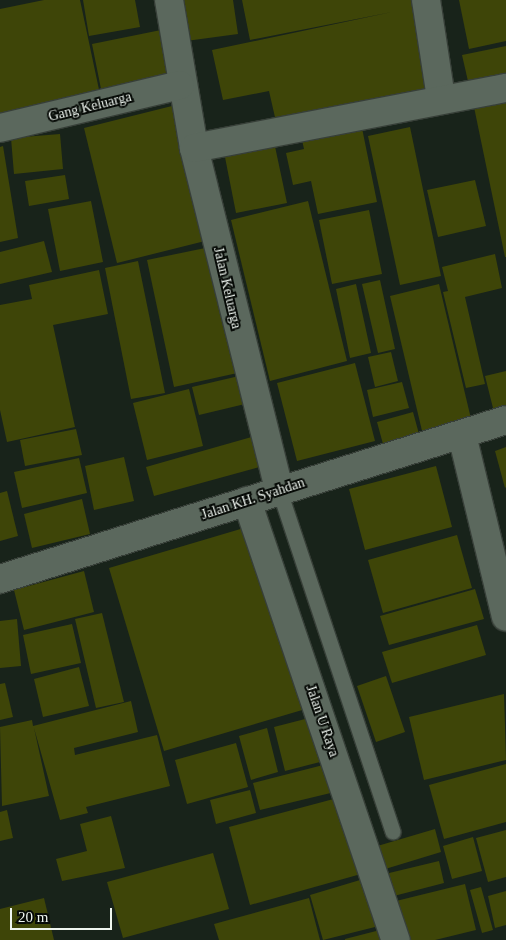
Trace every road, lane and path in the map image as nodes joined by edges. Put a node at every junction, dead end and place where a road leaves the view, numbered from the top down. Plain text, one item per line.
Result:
1 (169, 0) edge
2 (426, 0) edge
3 (180, 85) junction
4 (506, 88) edge
5 (441, 98) junction
6 (0, 128) edge
7 (194, 148) junction
8 (506, 420) edge
9 (462, 435) junction
10 (279, 490) junction
11 (247, 502) junction
12 (0, 579) edge
13 (506, 617) edge
14 (393, 832) dead end
15 (396, 940) edge

1 - 3 street, Jalan Keluarga
2 - 5 street
3 - 6 street, Gang Keluarga
3 - 7 street, Jalan Keluarga
4 - 5 street
5 - 7 street
7 - 10 street, Jalan Keluarga
8 - 9 street, Jalan KH. Syahdan
9 - 10 street, Jalan KH. Syahdan
9 - 13 street
10 - 11 street, Jalan KH. Syahdan
10 - 14 lane
11 - 12 street, Jalan KH. Syahdan
11 - 15 street, Jalan U Raya

